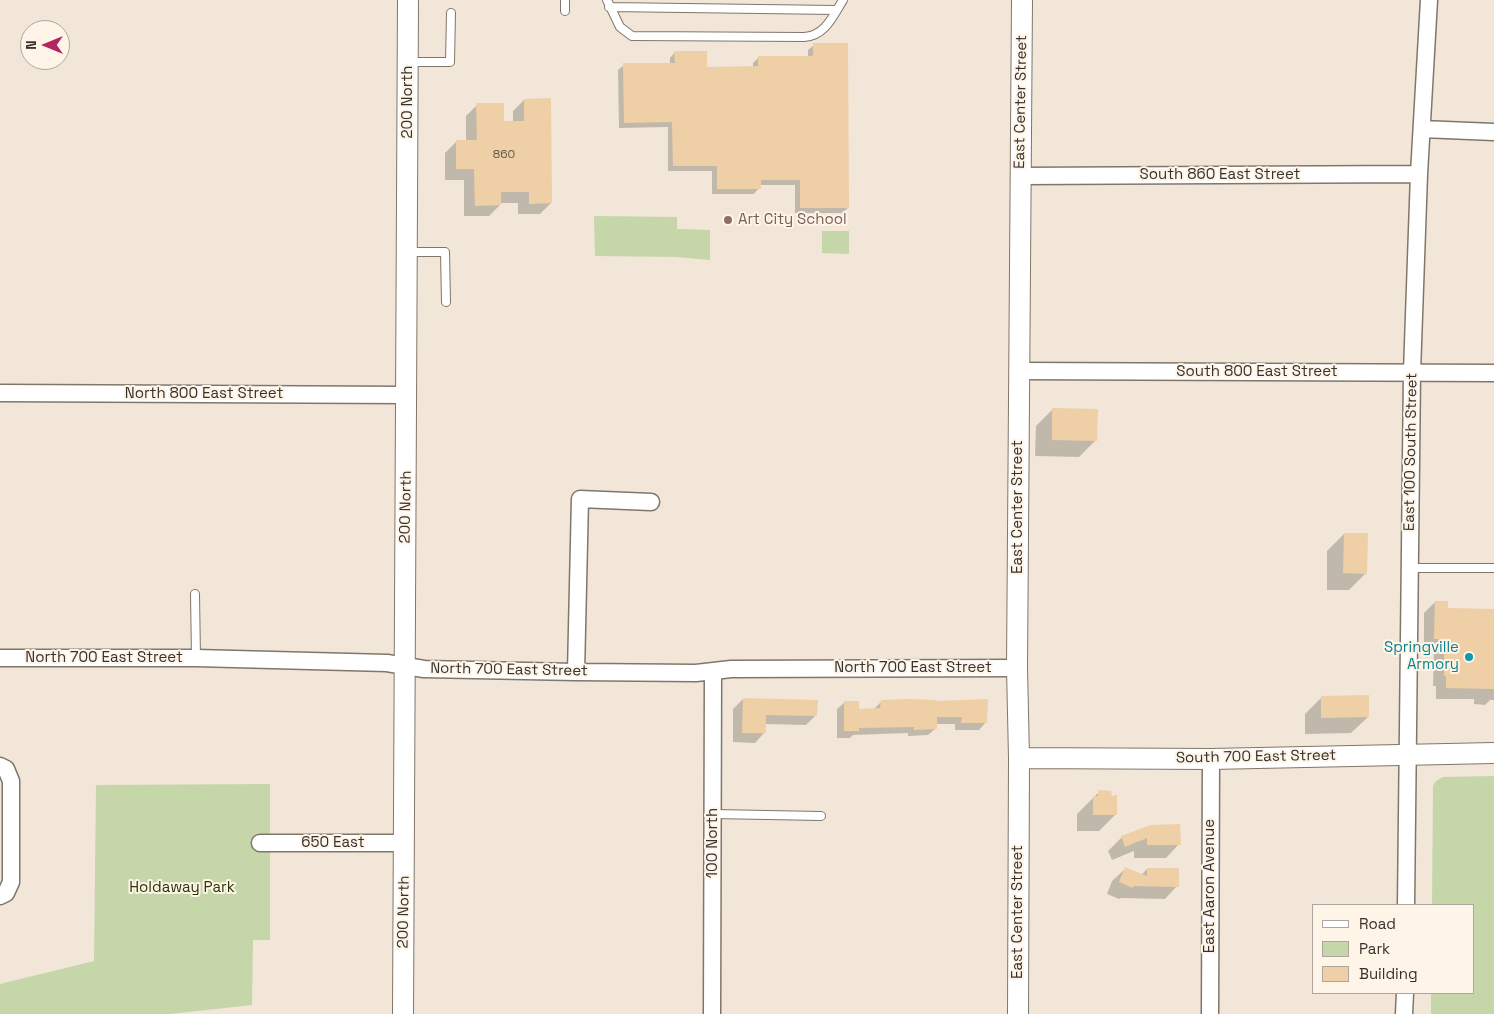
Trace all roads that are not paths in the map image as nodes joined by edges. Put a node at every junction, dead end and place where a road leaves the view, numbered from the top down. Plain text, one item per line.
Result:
1 (408, 0) edge
2 (565, 0) edge
3 (782, 0) edge
4 (843, 0) edge
5 (1022, 0) edge
6 (1429, 0) edge
7 (608, 3) edge
8 (781, 9) junction
9 (836, 10) junction
10 (565, 11) dead end
11 (452, 13) dead end
12 (408, 62) junction
13 (1422, 130) junction
14 (1494, 132) edge
15 (1419, 174) junction
16 (1021, 176) junction
17 (408, 252) junction
18 (446, 302) dead end
19 (1019, 371) junction
20 (1412, 372) junction
21 (1494, 373) edge
22 (0, 393) edge
23 (407, 395) junction
24 (651, 502) dead end
25 (1409, 568) junction
26 (1494, 568) edge
27 (195, 594) dead end
28 (0, 658) edge
29 (196, 658) junction
30 (405, 666) junction
31 (1018, 668) junction
32 (576, 672) junction
33 (713, 672) junction
34 (1494, 754) edge
35 (1408, 755) junction
36 (1019, 758) junction
37 (1211, 759) junction
38 (0, 766) edge
39 (713, 814) junction
40 (821, 816) dead end
41 (260, 843) dead end
42 (405, 843) junction
43 (0, 896) edge
44 (1406, 904) edge
45 (1405, 994) edge
46 (404, 1014) edge
47 (712, 1014) edge
48 (1018, 1014) edge
49 (1210, 1014) edge
50 (1404, 1014) edge

1 - 12 street, 200 North
2 - 10 lane
3 - 8 lane
4 - 9 lane
5 - 16 street, East Center Street
6 - 13 street, East 100 South Street
7 - 8 lane
7 - 9 lane
8 - 9 lane
11 - 12 lane
12 - 17 street, 200 North
13 - 14 street
13 - 15 street, East 100 South Street
15 - 16 street, South 860 East Street
15 - 20 street, East 100 South Street
16 - 19 street, East Center Street
17 - 18 lane
17 - 23 street, 200 North
19 - 20 street, South 800 East Street
19 - 31 street, East Center Street
20 - 21 street, South 800 East Street
20 - 25 street, East 100 South Street
22 - 23 street, North 800 East Street
23 - 30 street, 200 North
24 - 32 street
25 - 26 lane
25 - 35 street, East 100 South Street
27 - 29 lane
28 - 29 street, North 700 East Street
29 - 30 street, North 700 East Street
30 - 32 street, North 700 East Street
30 - 42 street, 200 North
31 - 33 street, North 700 East Street
31 - 36 street, East Center Street
32 - 33 street, North 700 East Street
33 - 39 street, 100 North
34 - 35 street, South 700 East Street
35 - 37 street, South 700 East Street
35 - 44 street, East 100 South Street
36 - 37 street, South 700 East Street
36 - 48 street, East Center Street
37 - 49 street, East Aaron Avenue
38 - 43 street
39 - 40 lane
39 - 47 street, 100 North
41 - 42 street, 650 East
42 - 46 street, 200 North
45 - 50 street

